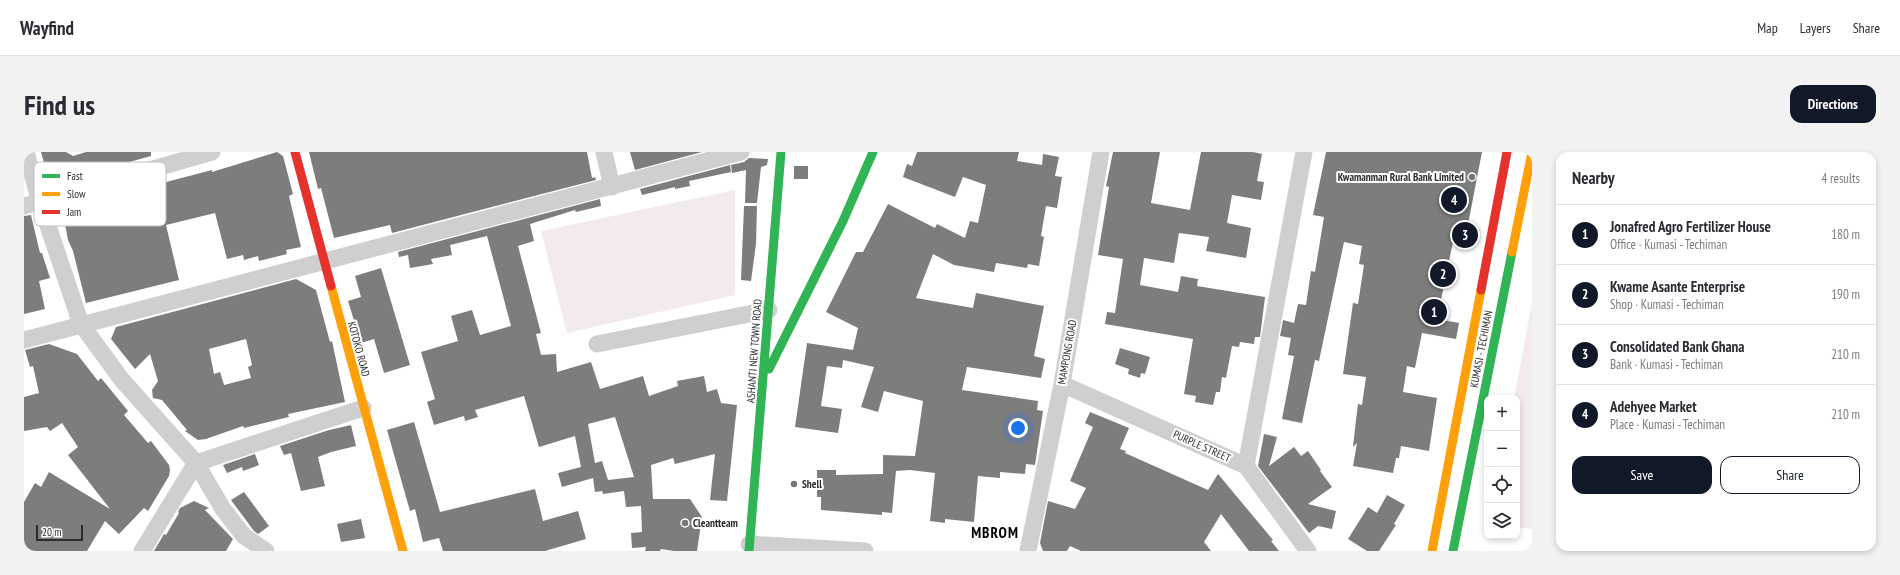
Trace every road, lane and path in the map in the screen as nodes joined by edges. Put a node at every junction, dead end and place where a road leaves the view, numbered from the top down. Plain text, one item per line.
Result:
1 (26, 152) edge
2 (212, 152) edge
3 (294, 152) edge
4 (604, 152) edge
5 (741, 152) edge
6 (781, 152) edge
7 (874, 152) edge
8 (1101, 152) edge
9 (1304, 152) edge
10 (1508, 152) edge
11 (1532, 152) edge
12 (166, 165) edge
13 (612, 187) junction
14 (1528, 188) edge
15 (32, 204) edge
16 (1527, 207) edge
17 (41, 226) edge
18 (323, 261) junction
19 (769, 310) junction
20 (81, 324) junction
21 (24, 340) edge
22 (597, 344) dead end
23 (764, 379) junction
24 (1062, 384) junction
25 (363, 408) junction
26 (196, 462) junction
27 (1246, 466) junction
28 (749, 548) edge
29 (142, 551) edge
30 (266, 551) edge
31 (403, 551) edge
32 (865, 551) edge
33 (1028, 551) edge
34 (1308, 551) edge
35 (1432, 551) edge
36 (1453, 551) edge

1 - 15 street
2 - 12 street
3 - 18 street, KOTOKO ROAD
4 - 13 street
5 - 13 street
6 - 19 street, ASHANTI NEW TOWN ROAD
7 - 23 street
8 - 24 street, MAMPONG ROAD
9 - 27 street
10 - 35 street, KUMASI - TECHIMAN
11 - 14 street, KUMASI - TECHIMAN
13 - 18 street
14 - 16 street, KUMASI - TECHIMAN
16 - 36 street, KUMASI - TECHIMAN
17 - 20 street
18 - 20 street
18 - 25 street, KOTOKO ROAD
19 - 22 street
19 - 23 street, ASHANTI NEW TOWN ROAD
20 - 21 street
20 - 26 street
23 - 28 street, ASHANTI NEW TOWN ROAD
24 - 27 street, PURPLE STREET
24 - 33 street, MAMPONG ROAD
25 - 26 street
25 - 31 street, KOTOKO ROAD
26 - 29 street
26 - 30 street
27 - 34 street, PURPLE STREET
28 - 32 street

